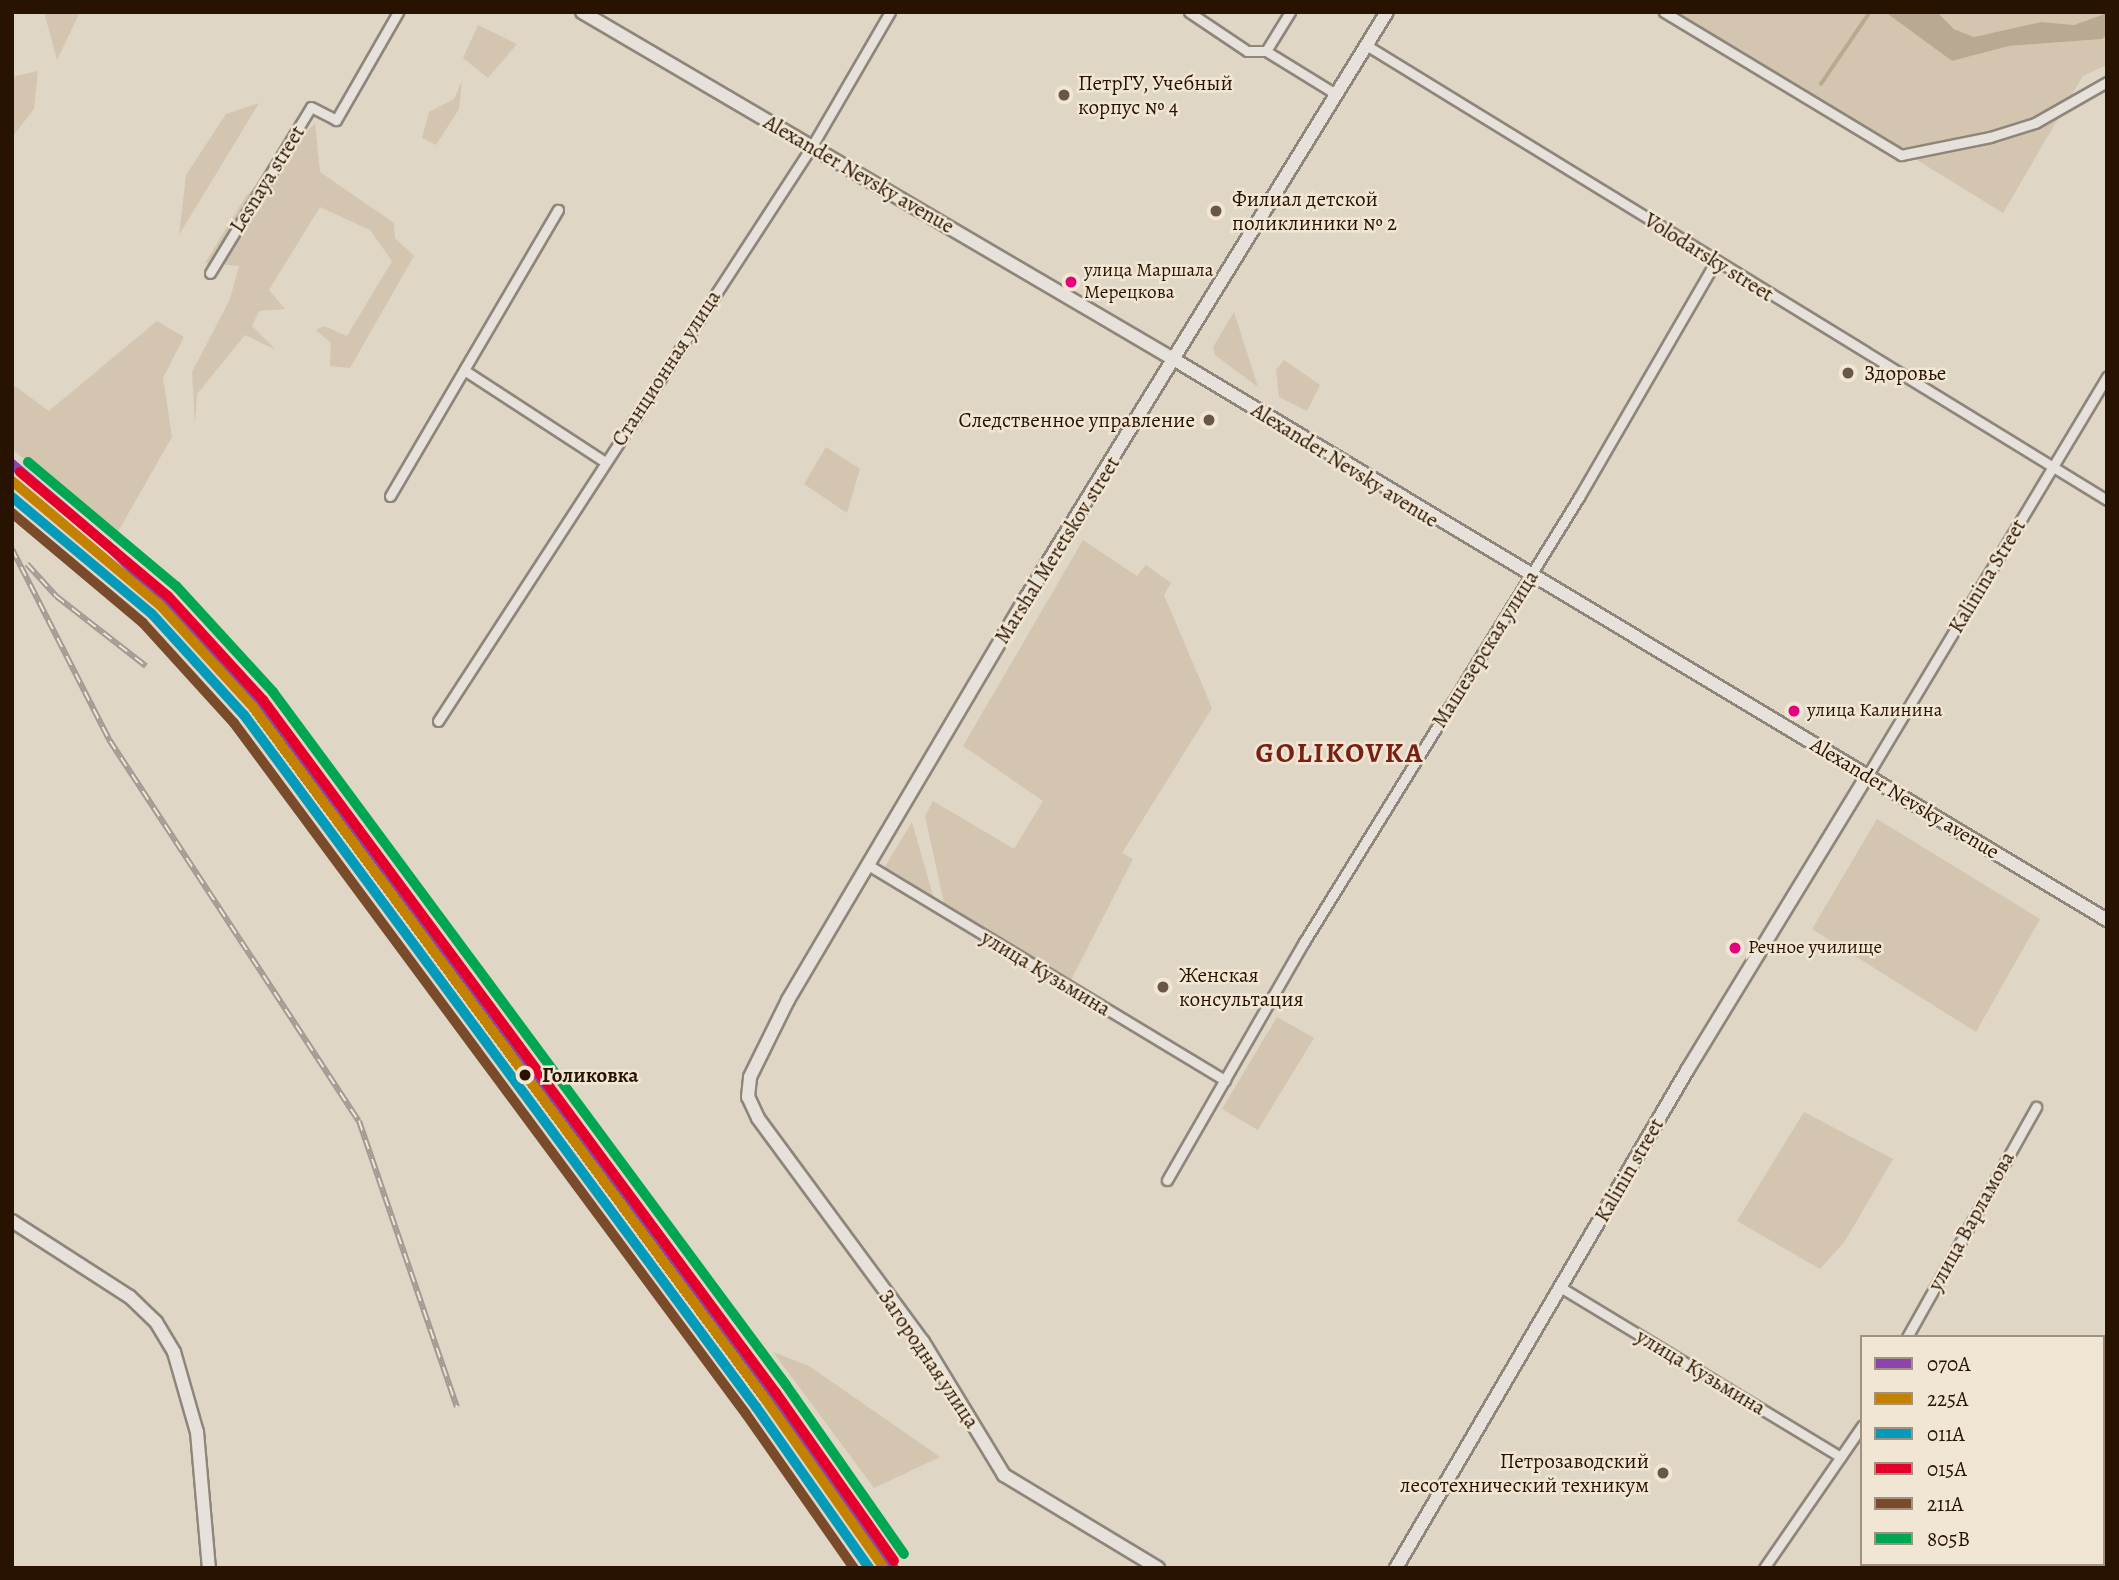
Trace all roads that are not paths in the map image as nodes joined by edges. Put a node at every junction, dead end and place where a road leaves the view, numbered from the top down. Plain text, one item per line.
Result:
1 (398, 12) edge
2 (582, 12) edge
3 (890, 12) edge
4 (1189, 12) edge
5 (1290, 12) edge
6 (1387, 12) edge
7 (1664, 12) edge
8 (1366, 46) junction
9 (1266, 51) junction
10 (2107, 82) edge
11 (1336, 94) junction
12 (812, 146) junction
13 (558, 210) dead end
14 (1716, 261) junction
15 (210, 273) dead end
16 (1175, 360) junction
17 (464, 370) junction
18 (2107, 377) edge
19 (605, 462) junction
20 (2053, 468) junction
21 (390, 496) dead end
22 (2107, 500) edge
23 (1530, 577) junction
24 (438, 721) dead end
25 (1867, 776) junction
26 (868, 865) junction
27 (2107, 920) edge
28 (1225, 1080) junction
29 (748, 1097) joint
30 (2036, 1107) dead end
31 (1167, 1180) dead end
32 (12, 1221) edge
33 (1560, 1287) junction
34 (1908, 1335) edge
35 (1860, 1429) edge
36 (1842, 1457) junction
37 (209, 1568) edge
38 (1158, 1568) edge
39 (1396, 1568) edge
40 (1764, 1568) edge

1 - 15 street, Lesnaya street
2 - 12 main road, Alexander Nevsky avenue
3 - 12 street, Станционная улица
4 - 9 street
5 - 9 street
6 - 8 main road, Marshal Meretskov street
7 - 10 street
8 - 11 main road, Marshal Meretskov street
8 - 14 street, Volodarsky street
9 - 11 street
11 - 16 main road, Marshal Meretskov street
12 - 16 main road, Alexander Nevsky avenue
12 - 19 street, Станционная улица
13 - 17 street
14 - 20 street, Volodarsky street
14 - 23 street, Машезерская улица
16 - 23 main road, Alexander Nevsky avenue
16 - 26 main road, Marshal Meretskov street
17 - 19 street
17 - 21 street
18 - 20 street, Kalinina Street
19 - 24 street, Станционная улица
20 - 22 street, Volodarsky street
20 - 25 street, Kalinina Street
23 - 25 main road, Alexander Nevsky avenue
23 - 28 street, Машезерская улица
25 - 27 main road, Alexander Nevsky avenue
25 - 33 main road, Kalinin street
26 - 28 street, улица Кузьмина
26 - 29 main road, Marshal Meretskov street
28 - 31 street, Машезерская улица
29 - 38 main road, Загородная улица
30 - 34 street, улица Варламова
32 - 37 main road
33 - 36 street, улица Кузьмина
33 - 39 main road, Kalinin street
35 - 36 street
36 - 40 street

